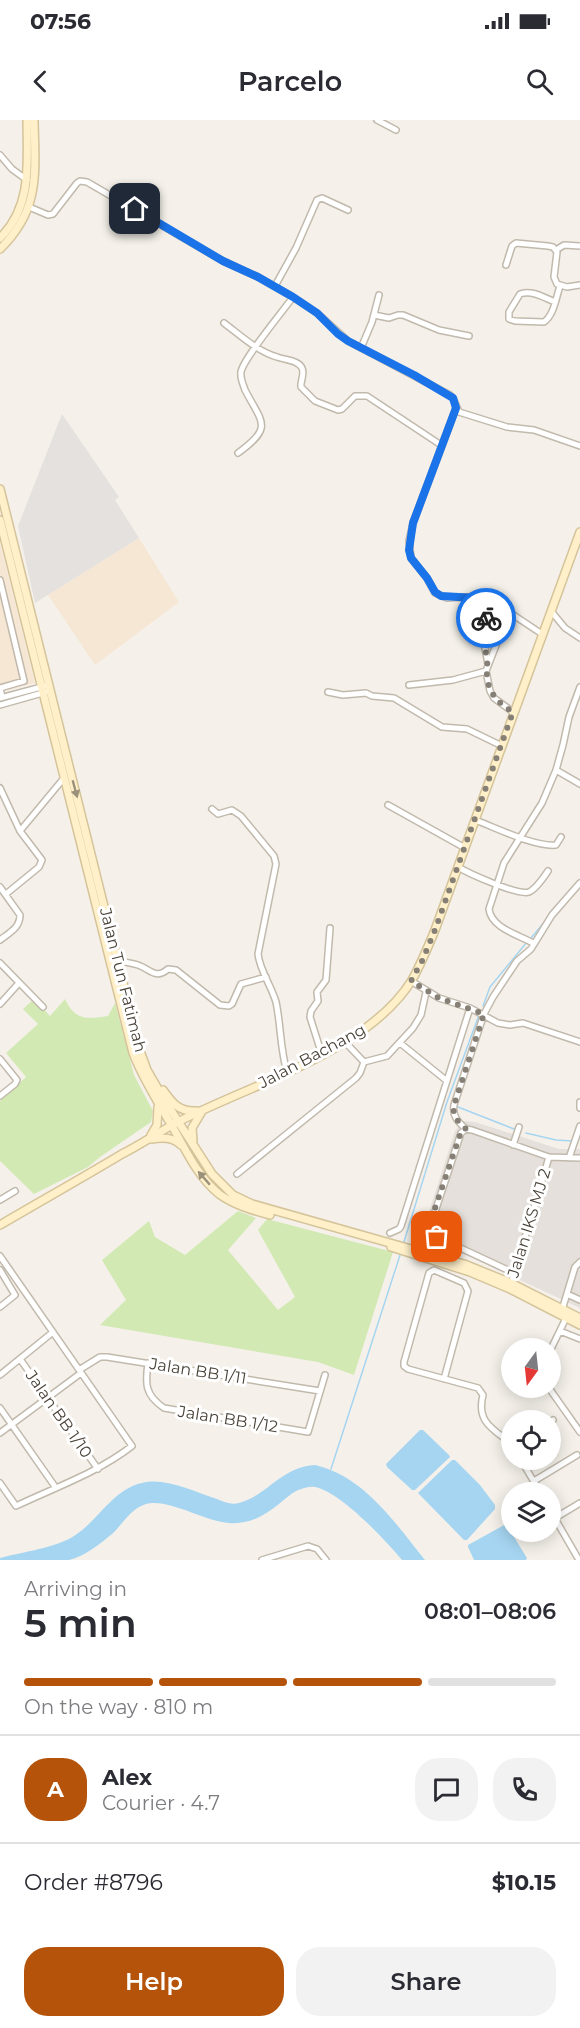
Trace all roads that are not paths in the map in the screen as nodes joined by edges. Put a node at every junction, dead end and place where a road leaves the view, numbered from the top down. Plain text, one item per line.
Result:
1 (27, 120) edge
2 (34, 120) edge
3 (377, 120) edge
4 (396, 130) dead end
5 (0, 155) edge
6 (27, 180) junction
7 (29, 207) junction
8 (348, 210) dead end
9 (0, 238) edge
10 (580, 246) edge
11 (0, 249) edge
12 (556, 250) junction
13 (506, 265) dead end
14 (580, 285) edge
15 (275, 286) junction
16 (560, 286) junction
17 (379, 295) dead end
18 (293, 297) junction
19 (555, 302) junction
20 (374, 315) junction
21 (224, 323) dead end
22 (469, 336) dead end
23 (256, 347) junction
24 (362, 348) junction
25 (456, 408) junction
26 (441, 445) junction
27 (580, 446) edge
28 (237, 453) dead end
29 (0, 489) edge
30 (0, 520) edge
31 (1, 528) edge
32 (580, 532) edge
33 (0, 580) edge
34 (492, 604) junction
35 (551, 611) junction
36 (509, 612) junction
37 (542, 634) junction
38 (580, 639) edge
39 (488, 664) junction
40 (486, 671) junction
41 (409, 685) dead end
42 (580, 687) edge
43 (46, 689) junction
44 (328, 692) dead end
45 (1, 697) edge
46 (0, 705) edge
47 (513, 712) junction
48 (502, 746) junction
49 (556, 770) junction
50 (64, 778) junction
51 (580, 784) edge
52 (0, 788) edge
53 (388, 805) dead end
54 (212, 809) dead end
55 (475, 820) junction
56 (20, 831) junction
57 (561, 837) dead end
58 (522, 838) junction
59 (465, 848) junction
60 (458, 867) junction
61 (548, 871) dead end
62 (580, 883) edge
63 (497, 884) junction
64 (0, 887) edge
65 (6, 894) junction
66 (330, 928) dead end
67 (0, 940) edge
68 (530, 941) junction
69 (118, 961) junction
70 (0, 963) edge
71 (266, 977) junction
72 (411, 981) junction
73 (19, 983) junction
74 (426, 992) junction
75 (0, 1004) edge
76 (43, 1006) dead end
77 (470, 1008) junction
78 (484, 1014) junction
79 (345, 1042) junction
80 (580, 1042) edge
81 (400, 1043) junction
82 (322, 1054) junction
83 (0, 1059) edge
84 (364, 1062) junction
85 (3, 1067) edge
86 (287, 1072) junction
87 (152, 1079) junction
88 (447, 1081) junction
89 (0, 1096) edge
90 (154, 1098) junction
91 (580, 1102) edge
92 (580, 1108) edge
93 (202, 1111) junction
94 (175, 1124) junction
95 (580, 1126) edge
96 (519, 1127) dead end
97 (463, 1131) junction
98 (148, 1140) junction
99 (513, 1145) junction
100 (196, 1149) junction
101 (189, 1157) junction
102 (549, 1157) junction
103 (569, 1158) junction
104 (580, 1158) edge
105 (237, 1174) dead end
106 (15, 1191) dead end
107 (0, 1200) edge
108 (0, 1225) edge
109 (390, 1233) dead end
110 (395, 1246) junction
111 (0, 1256) edge
112 (580, 1262) edge
113 (0, 1270) edge
114 (514, 1273) junction
115 (510, 1286) junction
116 (567, 1294) junction
117 (580, 1300) edge
118 (0, 1307) edge
119 (563, 1314) junction
120 (580, 1318) edge
121 (580, 1325) edge
122 (560, 1331) junction
123 (53, 1332) junction
124 (556, 1338) edge
125 (580, 1339) edge
126 (20, 1359) junction
127 (148, 1363) junction
128 (80, 1372) junction
129 (0, 1375) edge
130 (325, 1375) dead end
131 (444, 1379) junction
132 (320, 1391) junction
133 (556, 1398) edge
134 (48, 1399) junction
135 (0, 1408) edge
136 (12, 1425) junction
137 (580, 1432) edge
138 (0, 1433) edge
139 (501, 1435) edge
140 (577, 1455) dead end
141 (98, 1469) junction
142 (527, 1470) edge
143 (534, 1481) joint
144 (0, 1483) edge
145 (56, 1488) junction
146 (580, 1503) edge
147 (561, 1514) edge
148 (561, 1528) edge
149 (578, 1556) edge
150 (265, 1560) edge
151 (326, 1560) edge

1 - 6 main road
2 - 7 main road
3 - 4 street
5 - 6 street
6 - 9 main road
7 - 11 main road
7 - 15 street
8 - 15 street
10 - 12 street
12 - 13 street
12 - 16 street
14 - 16 street
15 - 18 street
16 - 19 street
17 - 20 street
18 - 23 street
18 - 24 street
19 - 19 street
20 - 22 street
20 - 24 street
21 - 23 street
23 - 26 street
23 - 28 street
24 - 25 street
25 - 26 street
25 - 27 street
26 - 34 street
29 - 43 main road, Jalan Tun Fatimah
30 - 31 main road, Jalan Tun Fatimah
31 - 43 main road, Jalan Tun Fatimah
32 - 35 main road, Jalan Bachang
33 - 45 street
34 - 36 street
34 - 39 street
35 - 37 main road, Jalan Bachang
35 - 38 street
36 - 37 street
36 - 39 street
37 - 47 main road, Jalan Bachang
39 - 40 street
40 - 41 street
40 - 47 street
42 - 49 street
43 - 45 street
43 - 46 street
43 - 50 main road, Jalan Tun Fatimah
43 -> 69 main road, Jalan Tun Fatimah
44 - 48 street
47 - 48 main road, Jalan Bachang
48 - 55 main road, Jalan Bachang
49 - 51 street
49 - 58 street
50 - 56 street
50 - 90 main road, Jalan Tun Fatimah
52 - 56 street
53 - 59 street
54 - 71 street
55 - 58 street
55 - 59 main road, Jalan Bachang
56 - 65 street
57 - 58 street
58 - 63 street
59 - 60 main road, Jalan Bachang
60 - 63 street
60 - 72 main road, Jalan Bachang
61 - 63 street
62 - 68 street
63 - 68 street
64 - 65 street
65 - 67 street
66 - 82 street
68 - 78 street
69 - 71 street
69 - 87 main road, Jalan Tun Fatimah
70 - 73 street
71 - 86 street
72 - 74 street
72 - 79 main road, Jalan Bachang
73 - 75 street
73 - 76 street
74 - 77 street
74 - 81 street
77 - 78 street
77 - 88 street
78 - 80 street
78 - 97 street
79 - 82 main road, Jalan Bachang
79 - 84 street
81 - 84 street
81 - 88 street
82 - 86 main road, Jalan Bachang
83 - 85 street
84 - 105 street
85 - 89 street
86 - 93 main road, Jalan Bachang
87 - 93 main road
87 - 94 main road, Jalan Tun Fatimah
88 - 109 street
90 - 94 main road, Jalan Tun Fatimah
90 - 98 main road
91 - 92 street
93 - 94 main road, Jalan Bachang
93 - 100 main road
94 - 98 main road, Jalan Bachang
94 - 100 main road, Jalan Tun Fatimah
94 - 101 main road, Jalan Tun Fatimah
95 - 103 street
96 - 99 street
97 - 99 street
97 - 114 street
98 - 101 main road
98 - 108 main road, Jalan Bachang
99 - 102 street
100 - 110 main road, Jalan Tun Fatimah
110 -> 101 main road, Jalan Tun Fatimah
102 - 103 street
102 - 114 street, Jalan IKS MJ 2
103 - 104 street
106 - 107 street
110 - 115 main road, Jalan Tun Fatimah
111 - 123 street
112 - 116 street
113 - 118 street
114 - 115 street, Jalan IKS MJ 2
115 - 119 main road, Jalan Tun Fatimah
116 - 117 street
116 - 119 street
119 - 120 main road, Jalan Tun Fatimah
119 - 121 main road, Jalan Tun Fatimah
119 - 122 street
122 - 124 street
122 - 125 street
123 - 126 street
123 - 128 street
126 - 129 street
126 - 134 street, Jalan BB 1/10
127 - 128 street, Jalan BB 1/11
127 - 132 street, Jalan BB 1/11
127 - 132 street, Jalan BB 1/12
128 - 134 street, Jalan BB 1/11
128 - 141 street
130 - 132 street
131 - 131 street
131 - 139 street
133 - 137 street
134 - 136 street, Jalan BB 1/11
134 - 141 street, Jalan BB 1/10
135 - 136 street
136 - 138 street, Jalan BB 1/11
136 - 145 street
140 - 143 street
141 - 145 street
142 - 143 street
144 - 145 street
146 - 147 street
148 - 149 street
150 - 151 street

